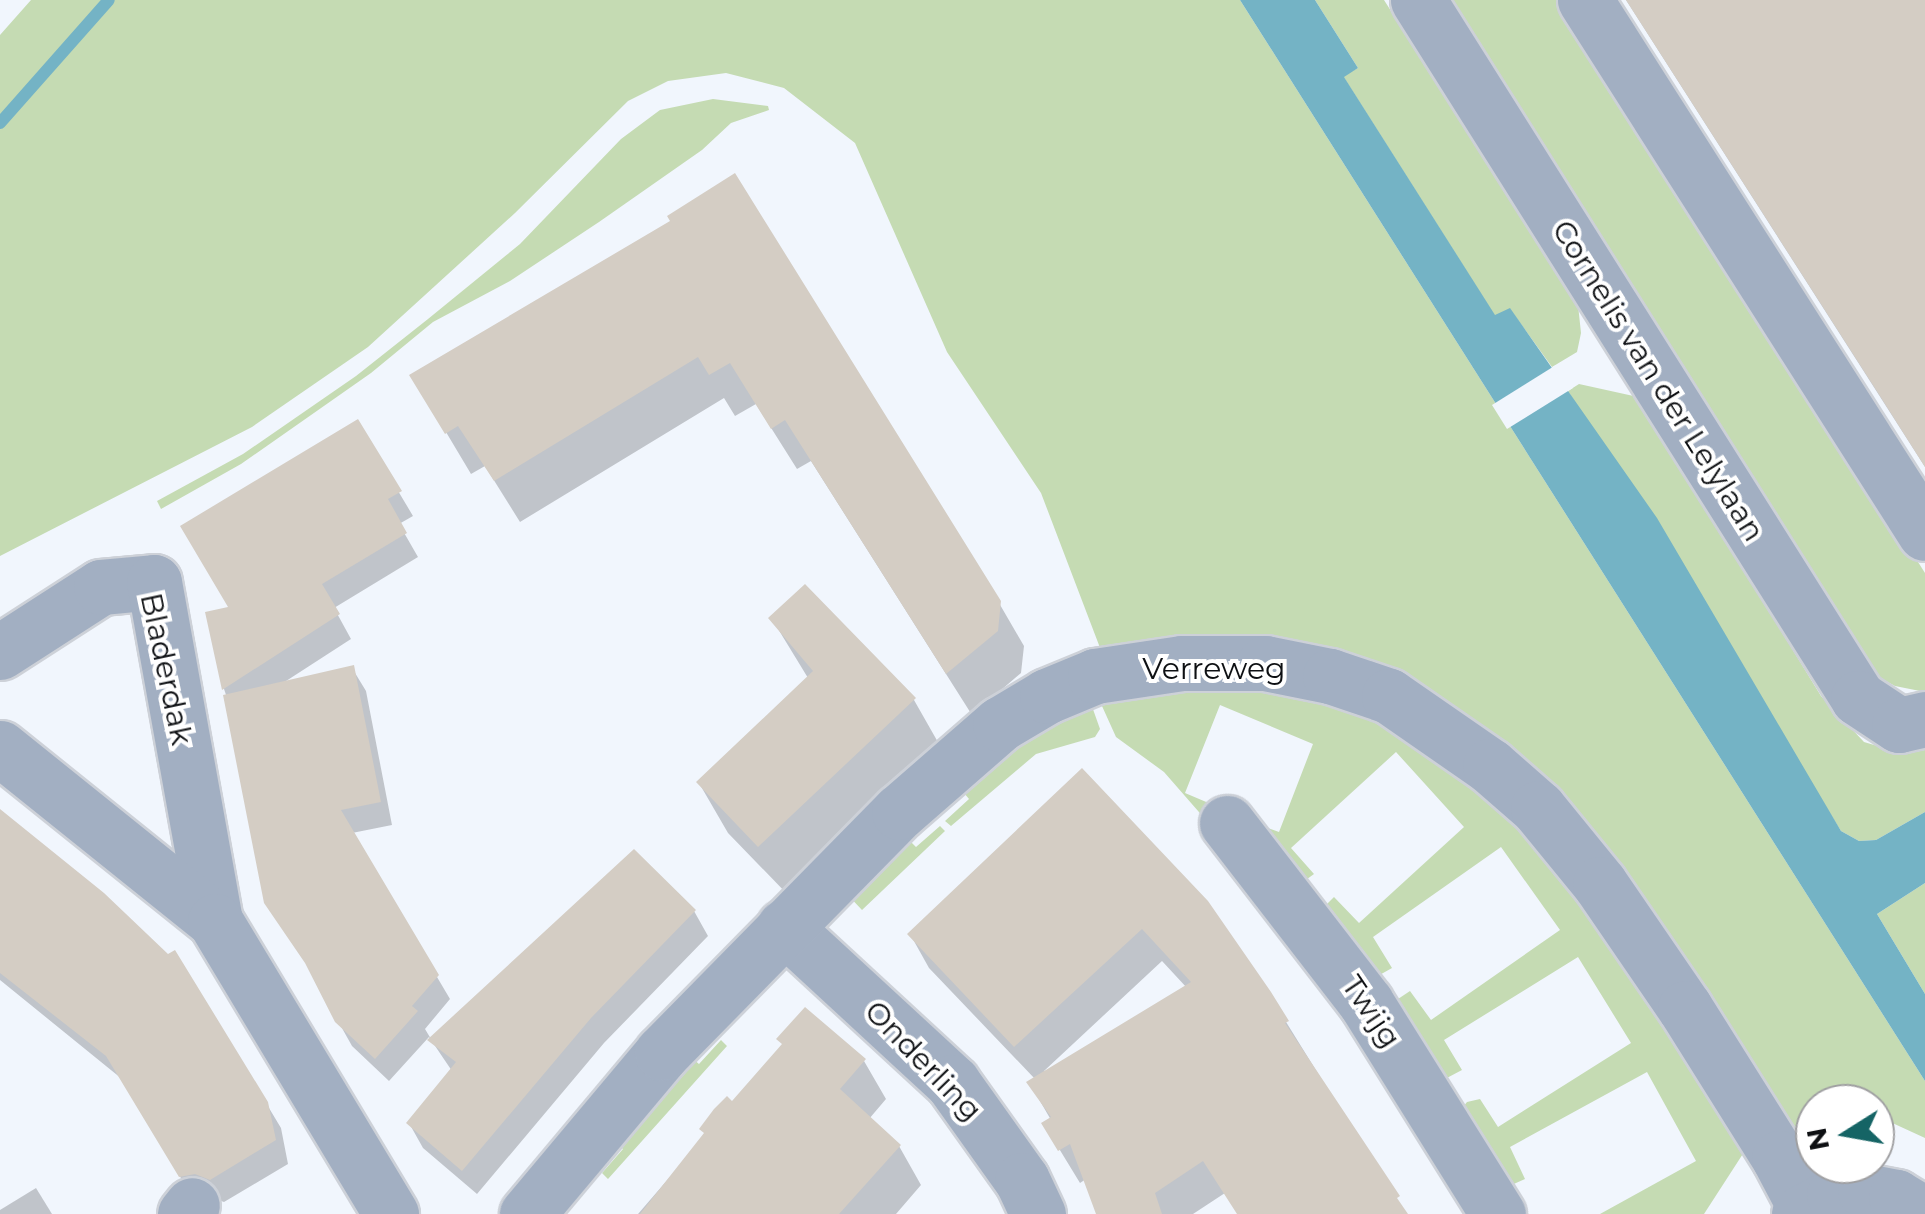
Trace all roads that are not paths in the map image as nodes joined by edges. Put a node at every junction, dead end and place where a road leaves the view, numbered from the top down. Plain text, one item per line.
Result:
1 (1418, 0) edge
2 (1585, 0) edge
3 (1925, 533) edge
4 (0, 652) edge
5 (1925, 719) edge
6 (0, 748) edge
7 (1227, 823) dead end
8 (215, 920) junction
9 (784, 927) junction
10 (1802, 1211) edge
11 (391, 1214) edge
12 (527, 1214) edge
13 (1038, 1214) edge
14 (1498, 1214) edge
15 (1924, 1214) edge

1 - 5 street, Cornelis van der Lelylaan
2 - 3 street
4 - 8 street, Bladerdak
6 - 8 street, Bladerdak
7 - 14 street, Twijg
8 - 11 street, Bladerdak
9 - 10 street, Verreweg
9 - 12 street, Verreweg
9 - 13 street, Onderling
10 - 15 street

